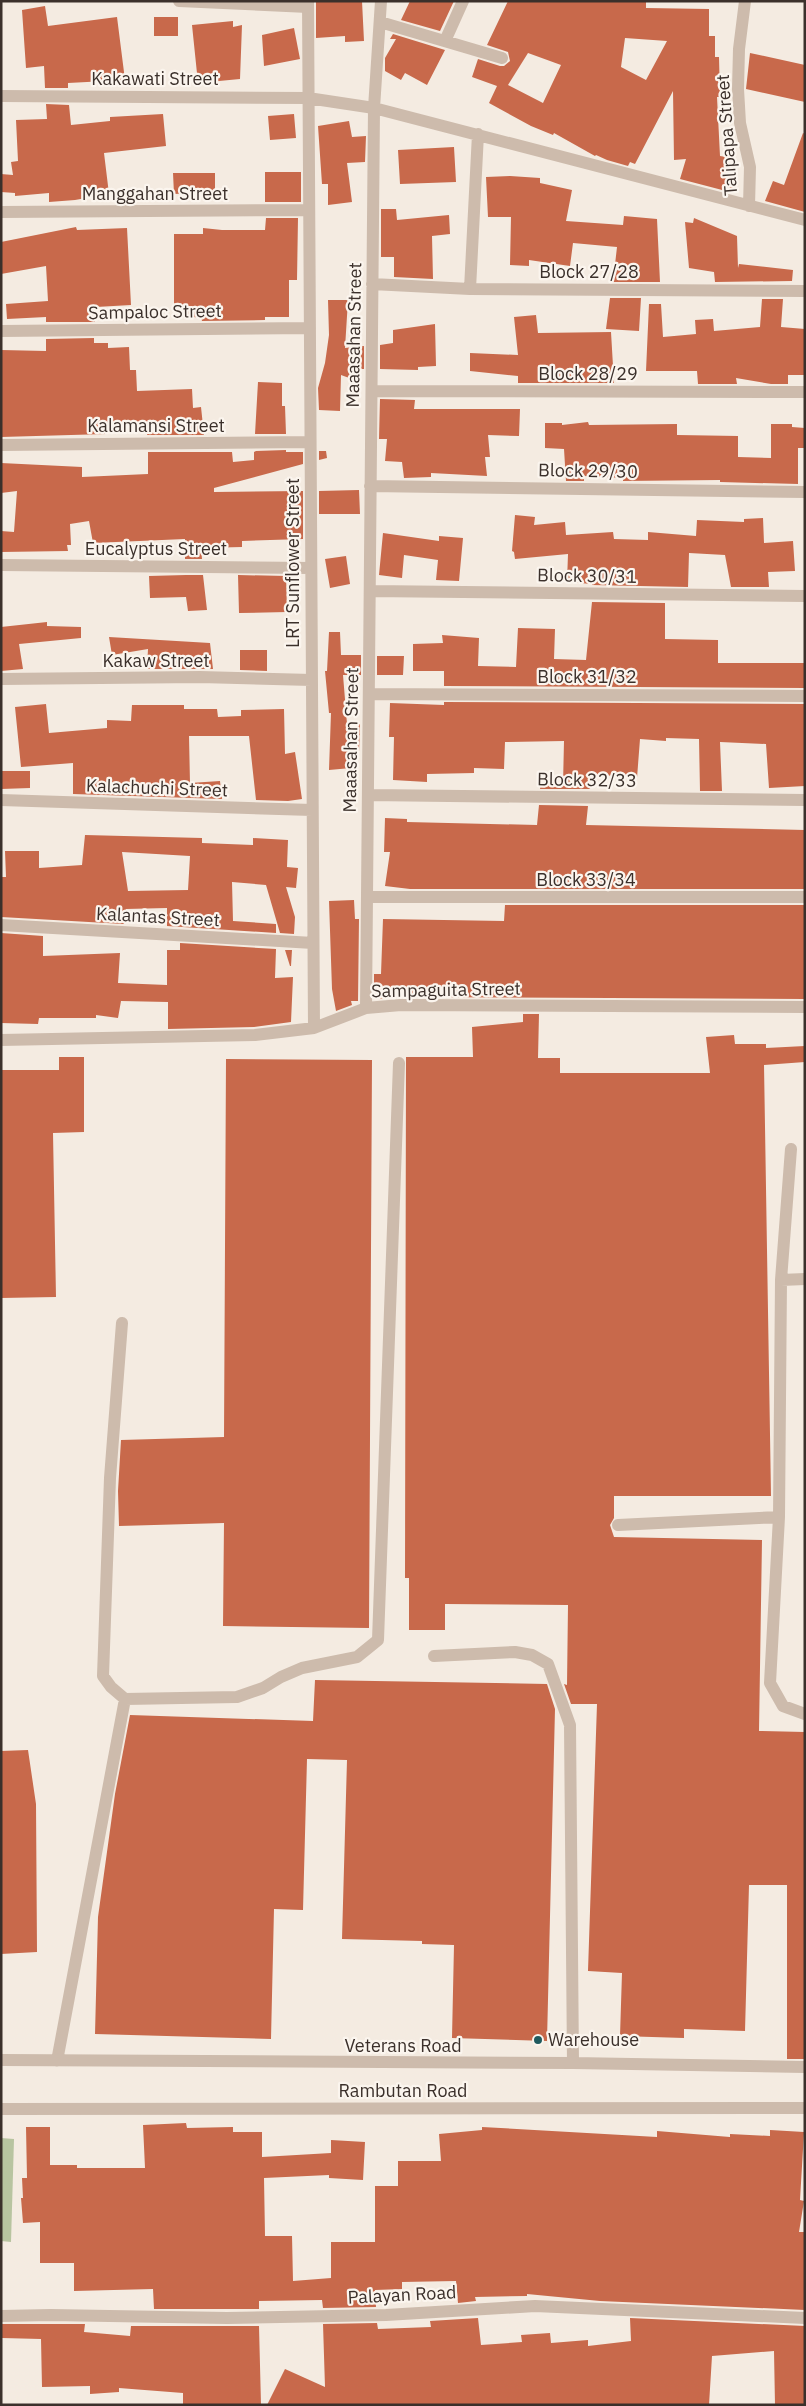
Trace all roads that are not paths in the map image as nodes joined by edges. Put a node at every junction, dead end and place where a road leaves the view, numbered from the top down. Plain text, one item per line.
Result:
1 (179, 1) edge
2 (381, 1) edge
3 (464, 1) edge
4 (745, 1) edge
5 (308, 4) edge
6 (380, 22) junction
7 (446, 41) junction
8 (502, 58) dead end
9 (1, 96) edge
10 (308, 98) junction
11 (374, 108) junction
12 (478, 134) junction
13 (749, 206) junction
14 (309, 210) junction
15 (1, 212) edge
16 (805, 220) edge
17 (372, 284) junction
18 (470, 289) junction
19 (805, 291) edge
20 (310, 328) junction
21 (1, 331) edge
22 (372, 391) junction
23 (805, 392) edge
24 (310, 442) junction
25 (1, 445) edge
26 (370, 486) junction
27 (805, 492) edge
28 (1, 566) edge
29 (311, 568) junction
30 (370, 591) junction
31 (805, 596) edge
32 (1, 679) edge
33 (312, 680) junction
34 (369, 694) junction
35 (805, 696) edge
36 (368, 795) junction
37 (1, 800) edge
38 (805, 800) edge
39 (312, 810) junction
40 (367, 897) junction
41 (805, 897) edge
42 (1, 926) edge
43 (313, 943) junction
44 (805, 1007) edge
45 (366, 1008) junction
46 (314, 1028) junction
47 (1, 1040) edge
48 (399, 1063) dead end
49 (791, 1149) dead end
50 (805, 1279) edge
51 (781, 1280) junction
52 (122, 1323) dead end
53 (780, 1517) junction
54 (618, 1525) dead end
55 (434, 1656) dead end
56 (125, 1699) junction
57 (805, 1714) edge
58 (1, 2060) edge
59 (57, 2061) junction
60 (573, 2063) junction
61 (805, 2067) edge
62 (805, 2108) edge
63 (1, 2109) edge
64 (1, 2316) edge
65 (805, 2318) edge

1 - 5 street
2 - 6 street, Maaasahan Street
3 - 7 street
4 - 13 street, Talipapa Street
5 - 10 street, LRT Sunflower Street
6 - 7 street
6 - 11 street, Maaasahan Street
7 - 8 street
9 - 10 street, Kakawati Street
10 - 11 street, Kakawati Street
10 - 14 street, LRT Sunflower Street
11 - 12 street
11 - 17 street, Maaasahan Street
12 - 13 street
12 - 18 street
13 - 16 street
14 - 15 street, Manggahan Street
14 - 20 street, LRT Sunflower Street
17 - 18 street, Block 27/28
17 - 22 street, Maaasahan Street
18 - 19 street, Block 27/28
20 - 21 street, Sampaloc Street
20 - 24 street, LRT Sunflower Street
22 - 23 street, Block 28/29
22 - 26 street, Maaasahan Street
24 - 25 street, Kalamansi Street
24 - 29 street, LRT Sunflower Street
26 - 27 street, Block 29/30
26 - 30 street, Maaasahan Street
28 - 29 street, Eucalyptus Street
29 - 33 street, LRT Sunflower Street
30 - 31 street, Block 30/31
30 - 34 street, Maaasahan Street
32 - 33 street, Kakaw Street
33 - 39 street, LRT Sunflower Street
34 - 35 street, Block 31/32
34 - 36 street, Maaasahan Street
36 - 38 street, Block 32/33
36 - 40 street, Maaasahan Street
37 - 39 street, Kalachuchi Street
39 - 43 street, LRT Sunflower Street
40 - 41 street, Block 33/34
40 - 45 street, Maaasahan Street
42 - 43 street, Kalantas Street
43 - 46 street, LRT Sunflower Street
44 - 45 street, Sampaguita Street
45 - 46 street, Sampaguita Street
46 - 47 street, Sampaguita Street
48 - 56 street
49 - 51 street
50 - 51 street
51 - 53 street
52 - 56 street
53 - 54 street
53 - 57 street
55 - 60 street
56 - 59 street
58 - 59 street, Veterans Road
59 - 60 street, Veterans Road
60 - 61 street, Veterans Road
62 - 63 street, Rambutan Road
64 - 65 street, Palayan Road

